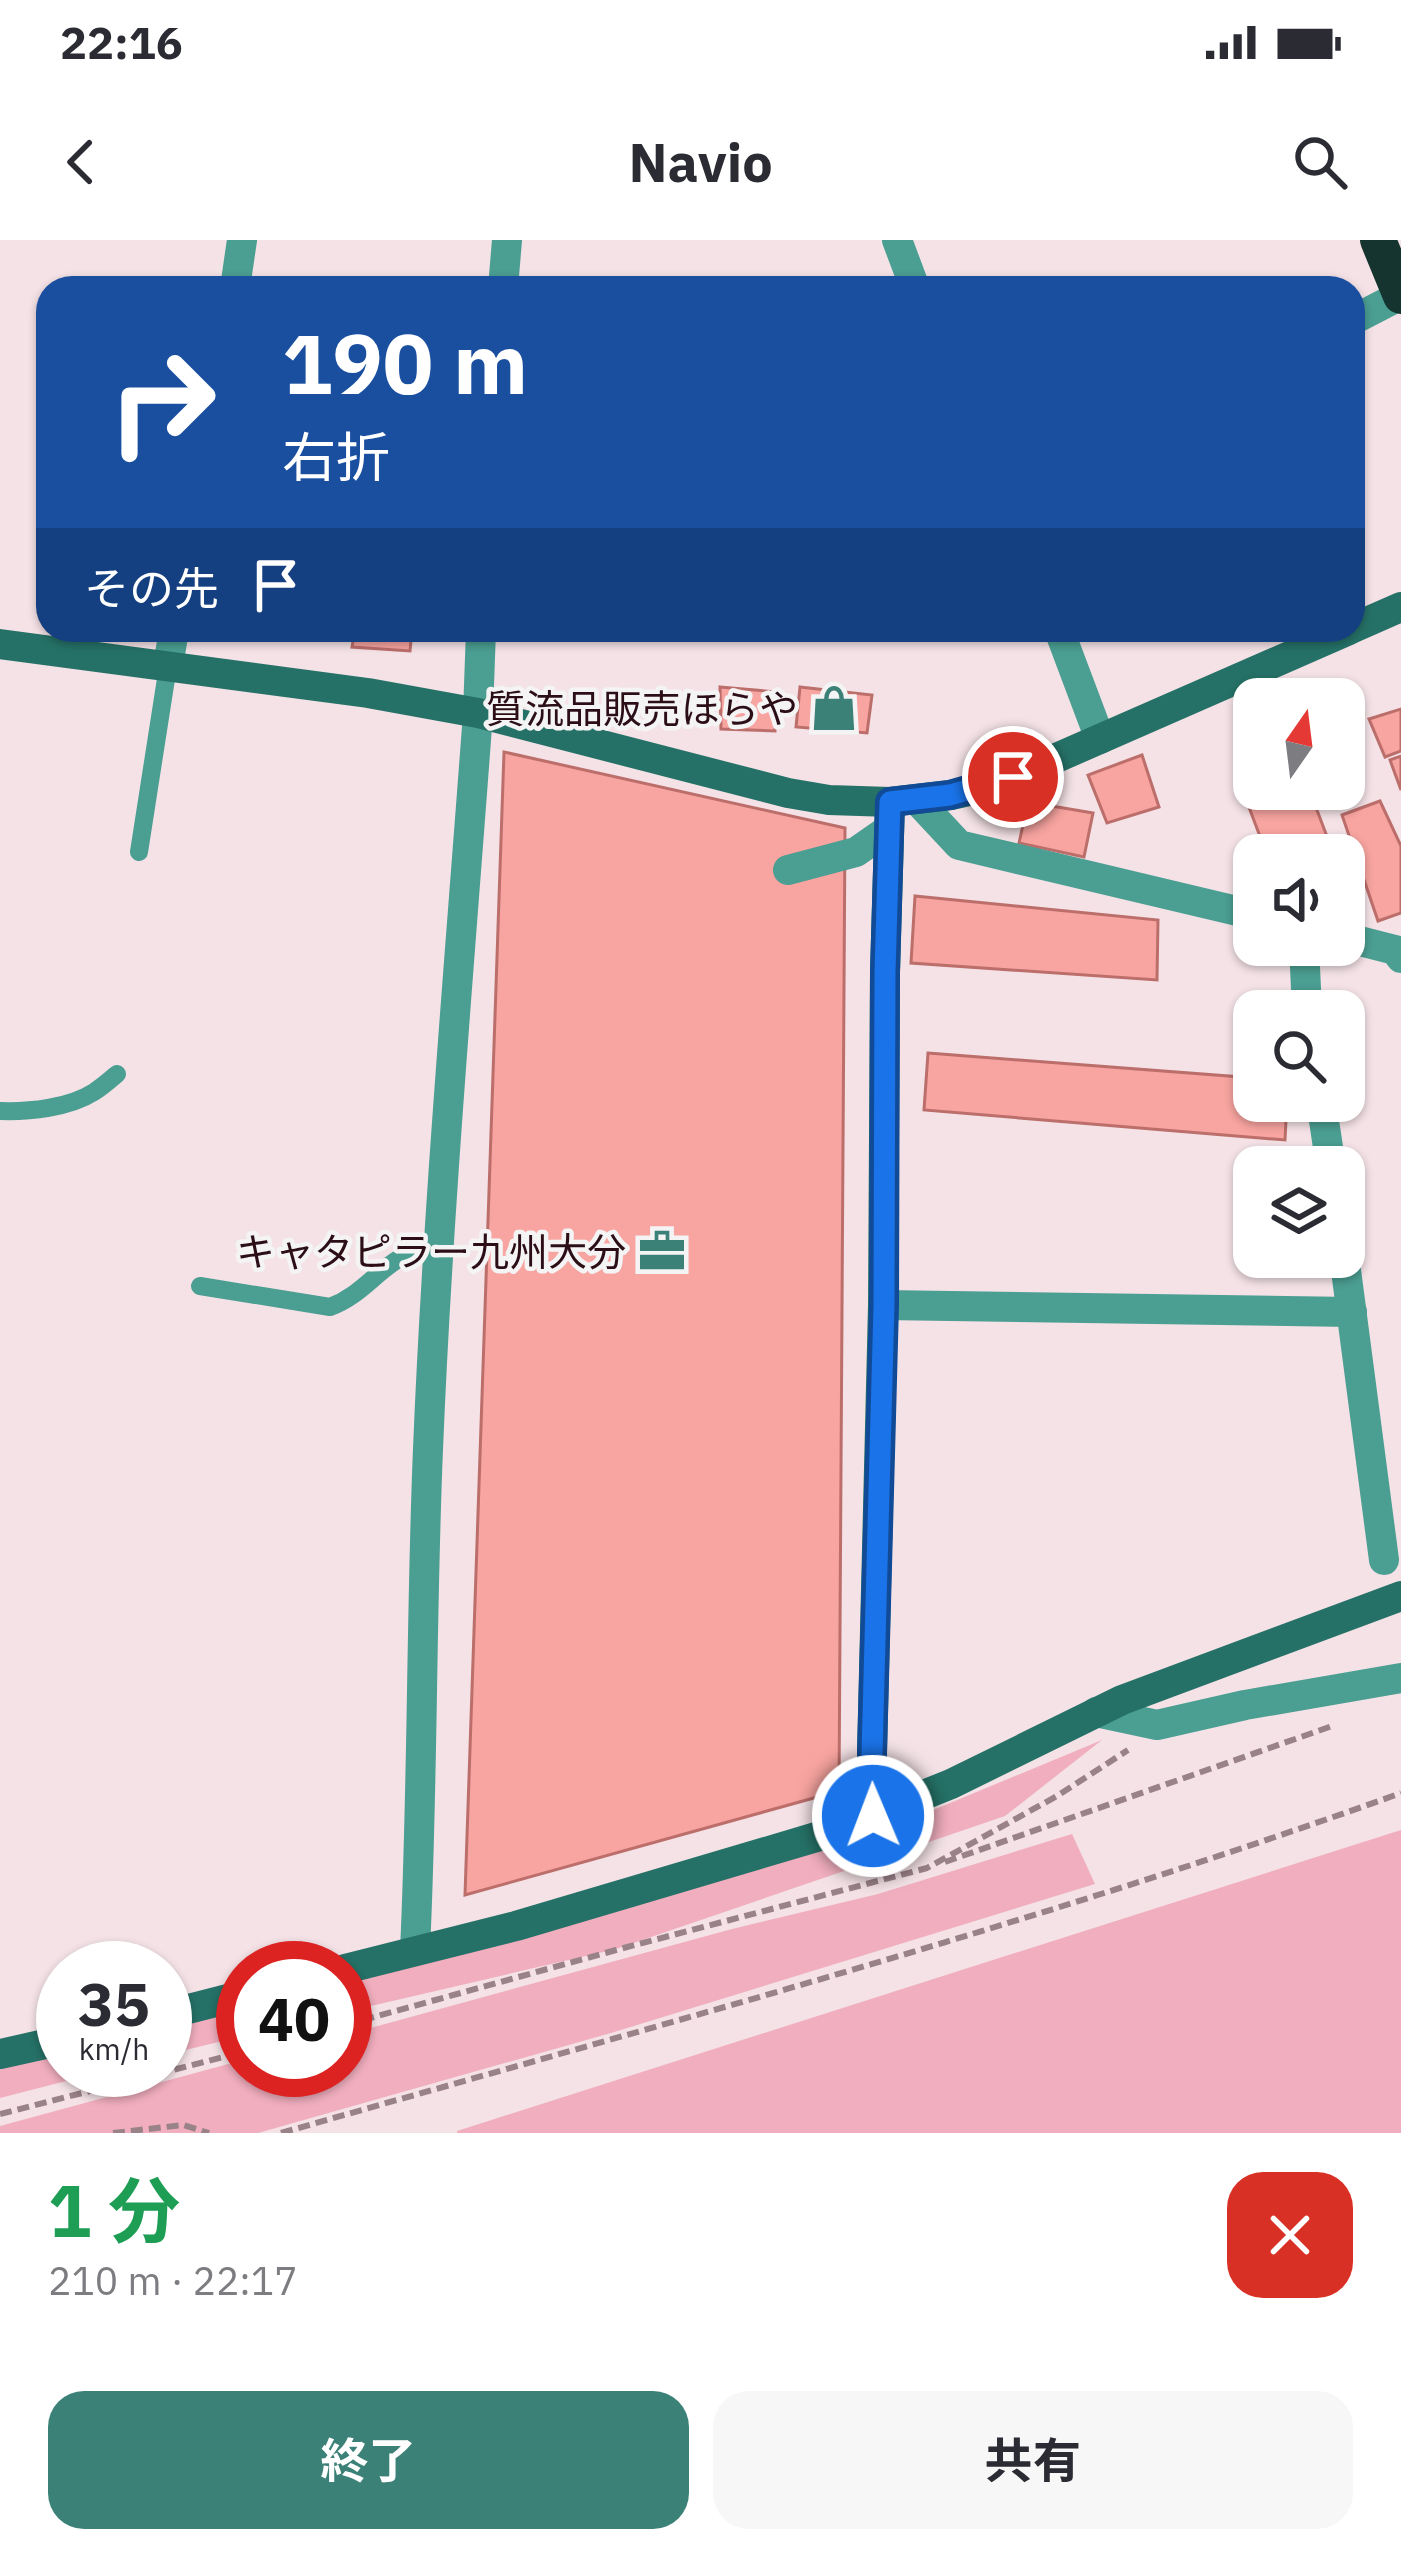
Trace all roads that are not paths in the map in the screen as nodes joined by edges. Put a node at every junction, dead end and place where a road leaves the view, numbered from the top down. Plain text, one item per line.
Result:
1 (242, 240) edge
2 (507, 240) edge
3 (897, 240) edge
4 (1378, 240) edge
5 (237, 276) edge
6 (504, 276) edge
7 (910, 276) edge
8 (1401, 295) edge
9 (1365, 314) edge
10 (1401, 607) edge
11 (1365, 623) edge
12 (172, 642) edge
13 (481, 642) edge
14 (1064, 642) edge
15 (1321, 642) edge
16 (0, 644) edge
17 (168, 666) junction
18 (478, 713) junction
19 (1100, 739) junction
20 (899, 810) junction
21 (139, 852) dead end
22 (788, 870) dead end
23 (1233, 910) edge
24 (1365, 942) edge
25 (1401, 958) edge
26 (117, 1075) dead end
27 (0, 1111) edge
28 (438, 1246) junction
29 (1347, 1278) edge
30 (200, 1286) dead end
31 (884, 1305) junction
32 (1352, 1312) junction
33 (1384, 1560) dead end
34 (1401, 1596) edge
35 (1401, 1678) edge
36 (1096, 1712) junction
37 (873, 1816) junction
38 (416, 1950) junction
39 (372, 1962) edge
40 (36, 2046) edge
41 (0, 2054) edge

1 - 5 street
2 - 6 street
3 - 7 street
4 - 8 highway
8 - 9 street
10 - 11 street
12 - 17 street
13 - 18 street
14 - 19 street
15 - 19 street
16 - 17 street
17 - 18 street
17 - 21 lane
18 - 20 street
18 - 28 street
19 - 20 street
20 - 22 street
20 - 23 street
20 - 31 street
24 - 25 street
26 - 27 lane
28 - 30 lane
28 - 38 street
29 - 32 street
31 - 32 street
31 - 37 street
32 - 33 street
34 - 36 street
35 - 36 street
36 - 37 street
37 - 38 street
38 - 39 street
40 - 41 street

